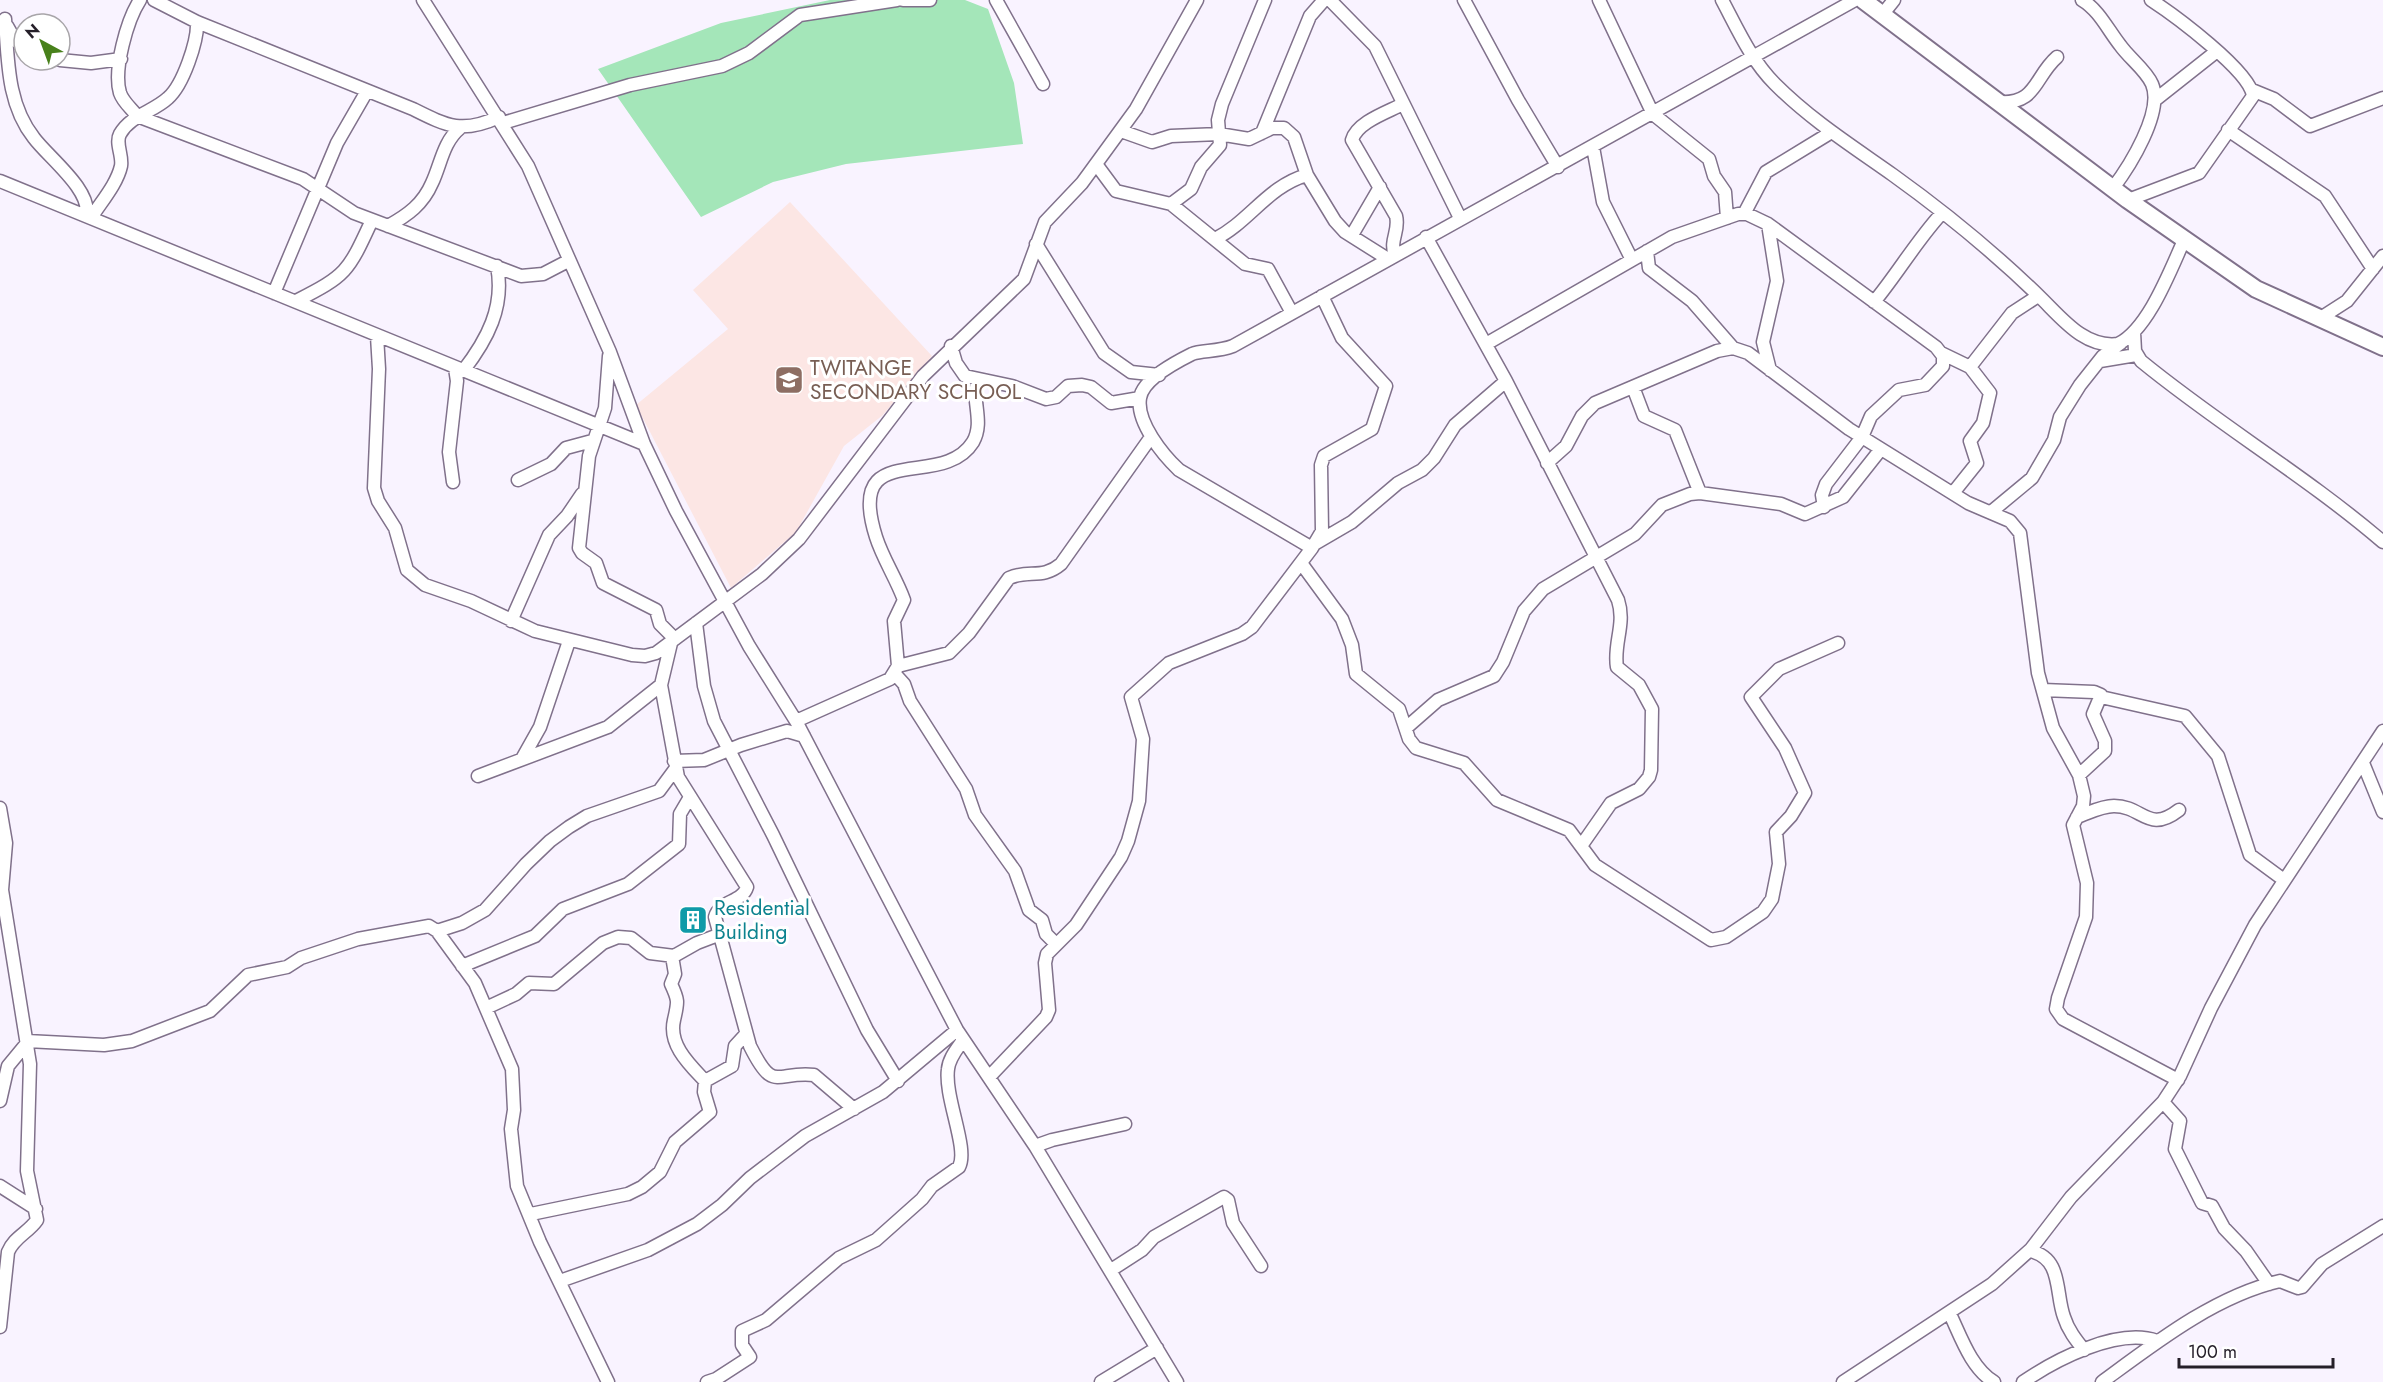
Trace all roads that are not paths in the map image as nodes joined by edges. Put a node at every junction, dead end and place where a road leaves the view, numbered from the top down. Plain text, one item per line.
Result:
1 (140, 0) edge
2 (154, 0) edge
3 (423, 0) edge
4 (897, 0) edge
5 (903, 0) edge
6 (930, 0) edge
7 (996, 0) edge
8 (1197, 0) edge
9 (1265, 0) edge
10 (1324, 0) edge
11 (1464, 0) edge
12 (1599, 0) edge
13 (1722, 0) edge
14 (1855, 0) edge
15 (1863, 0) edge
16 (1894, 0) edge
17 (2082, 0) edge
18 (2151, 0) edge
19 (1338, 2) edge
20 (1882, 15) junction
21 (2, 17) edge
22 (197, 22) junction
23 (12, 36) edge
24 (2217, 51) junction
25 (1752, 57) junction
26 (2057, 57) dead end
27 (121, 59) junction
28 (72, 61) edge
29 (1044, 84) dead end
30 (2252, 90) junction
31 (367, 91) junction
32 (2383, 98) edge
33 (2155, 100) junction
34 (1998, 102) junction
35 (1403, 104) junction
36 (1653, 114) junction
37 (137, 116) junction
38 (501, 120) junction
39 (460, 128) junction
40 (2228, 130) junction
41 (1121, 131) junction
42 (1262, 133) junction
43 (1830, 133) junction
44 (1219, 134) junction
45 (1593, 147) junction
46 (1096, 164) junction
47 (1558, 167) junction
48 (1307, 175) junction
49 (0, 181) edge
50 (318, 187) junction
51 (1380, 187) junction
52 (2113, 188) junction
53 (2128, 200) junction
54 (1171, 204) junction
55 (1942, 213) junction
56 (1744, 214) junction
57 (89, 217) junction
58 (1460, 218) junction
59 (1727, 218) junction
60 (372, 220) junction
61 (1768, 224) junction
62 (388, 226) junction
63 (1352, 235) junction
64 (1426, 237) junction
65 (2185, 238) junction
66 (1215, 239) junction
67 (1036, 244) junction
68 (1647, 251) junction
69 (2383, 256) edge
70 (1391, 257) junction
71 (1632, 260) junction
72 (568, 261) junction
73 (497, 266) junction
74 (2373, 269) junction
75 (274, 293) junction
76 (1322, 296) junction
77 (2038, 296) junction
78 (296, 301) junction
79 (1874, 302) junction
80 (1292, 313) junction
81 (2319, 319) junction
82 (2134, 332) junction
83 (377, 336) junction
84 (2122, 342) junction
85 (1486, 344) junction
86 (951, 346) junction
87 (2383, 347) edge
88 (1733, 348) junction
89 (610, 352) junction
90 (1941, 353) junction
91 (2136, 355) junction
92 (2100, 361) junction
93 (1970, 367) junction
94 (459, 370) junction
95 (1770, 370) junction
96 (1159, 375) junction
97 (978, 380) junction
98 (1506, 381) junction
99 (1633, 387) junction
100 (1140, 399) junction
101 (597, 426) junction
102 (1151, 437) junction
103 (1862, 437) junction
104 (592, 441) junction
105 (644, 444) junction
106 (1881, 449) junction
107 (1547, 463) junction
108 (518, 480) dead end
109 (453, 482) dead end
110 (584, 491) junction
111 (1700, 493) junction
112 (1953, 493) junction
113 (1824, 507) junction
114 (1991, 512) junction
115 (2383, 542) edge
116 (1314, 546) junction
117 (1594, 558) junction
118 (1301, 563) junction
119 (724, 601) junction
120 (511, 621) junction
121 (696, 623) junction
122 (569, 641) junction
123 (673, 641) junction
124 (1838, 643) dead end
125 (896, 670) junction
126 (661, 685) junction
127 (2043, 690) junction
128 (2102, 697) junction
129 (796, 721) junction
130 (1406, 728) junction
131 (2383, 731) edge
132 (804, 736) junction
133 (729, 749) junction
134 (521, 760) junction
135 (2363, 763) junction
136 (675, 765) junction
137 (2079, 775) junction
138 (478, 776) dead end
139 (690, 797) junction
140 (2179, 810) dead end
141 (2383, 812) edge
142 (1, 816) edge
143 (2077, 817) junction
144 (1581, 846) junction
145 (2284, 880) junction
146 (437, 931) junction
147 (718, 935) junction
148 (1055, 943) junction
149 (672, 956) junction
150 (462, 966) junction
151 (486, 1008) junction
152 (746, 1034) junction
153 (960, 1035) junction
154 (27, 1042) junction
155 (990, 1076) junction
156 (2178, 1080) junction
157 (705, 1081) junction
158 (898, 1081) junction
159 (0, 1101) edge
160 (2163, 1102) junction
161 (854, 1109) junction
162 (1125, 1124) dead end
163 (1035, 1146) junction
164 (0, 1186) edge
165 (36, 1209) junction
166 (531, 1214) junction
167 (2383, 1226) edge
168 (2030, 1251) junction
169 (1261, 1266) dead end
170 (1111, 1270) junction
171 (560, 1281) junction
172 (2269, 1284) junction
173 (1950, 1314) junction
174 (0, 1327) edge
175 (2157, 1341) junction
176 (1157, 1348) junction
177 (2084, 1350) junction
178 (608, 1382) edge
179 (707, 1382) edge
180 (1101, 1382) edge
181 (1177, 1382) edge
182 (1843, 1382) edge
183 (1994, 1382) edge
184 (2023, 1382) edge
185 (2102, 1382) edge

1 - 27 street
2 - 22 street
3 - 38 street
4 - 38 street
5 - 6 street
7 - 29 street
8 - 41 street
9 - 44 street
10 - 42 street
11 - 47 street
12 - 36 street
13 - 25 street
14 - 25 street
15 - 20 street
16 - 20 street
17 - 33 street
18 - 24 street
19 - 35 street
20 - 34 street
21 - 23 street
21 - 57 street
22 - 31 street
22 - 37 street
24 - 30 street
24 - 33 street
25 - 36 street
25 - 43 street
26 - 34 street
27 - 28 street
27 - 37 street
30 - 32 street
30 - 40 street
31 - 39 street
31 - 50 street
33 - 52 street
34 - 52 street
35 - 51 street
35 - 58 street
36 - 45 street
36 - 59 street
37 - 50 street
37 - 57 street
38 - 39 street
38 - 72 street
39 - 62 street
40 - 53 street
40 - 74 street
41 - 44 street
41 - 46 street
42 - 44 street
42 - 48 street
43 - 55 street
43 - 56 street
44 - 54 street
45 - 47 street
45 - 71 street
46 - 54 street
46 - 67 street
47 - 58 street
48 - 63 street
48 - 66 street
49 - 57 street
50 - 60 street
50 - 75 street
51 - 63 street
51 - 70 street
52 - 53 street
53 - 65 street
54 - 66 street
55 - 77 street
55 - 79 street
56 - 59 street
56 - 61 street
57 - 75 street
58 - 64 street
59 - 68 street
60 - 62 street
60 - 78 street
61 - 79 street
61 - 95 street
62 - 73 street
63 - 70 street
64 - 70 street
64 - 85 street
65 - 81 street
65 - 82 street
66 - 80 street
67 - 86 street
67 - 96 street
68 - 71 street
68 - 88 street
69 - 74 street
70 - 76 street
71 - 85 street
72 - 73 street
72 - 89 street
73 - 94 street
74 - 81 street
75 - 78 street
76 - 80 street
76 - 116 street
77 - 84 street
77 - 93 street
78 - 83 street
79 - 90 street
80 - 96 street
81 - 87 street
82 - 84 street
82 - 91 street
83 - 94 street
83 - 120 street
84 - 92 street
85 - 98 street
86 - 97 street
86 - 119 street
88 - 95 street
88 - 99 street
89 - 101 street
89 - 105 street
90 - 93 street
90 - 103 street
91 - 92 street
91 - 115 street
92 - 114 street
93 - 112 street
94 - 101 street
94 - 109 street
95 - 103 street
96 - 100 street
97 - 100 street
97 - 125 street
98 - 107 street
98 - 116 street
99 - 107 street
99 - 111 street
100 - 102 street
101 - 104 street
101 - 105 street
102 - 116 street
102 - 125 street
103 - 106 street
103 - 113 street
104 - 108 street
104 - 110 street
105 - 119 street
106 - 112 street
106 - 113 street
107 - 117 street
110 - 120 street
110 - 123 street
111 - 113 street
111 - 117 street
112 - 114 street
114 - 127 street
116 - 118 street
117 - 130 street
117 - 144 street
118 - 130 street
118 - 148 street
119 - 121 street
119 - 129 street
120 - 122 street
121 - 123 street
121 - 133 street
122 - 123 street
122 - 134 street
123 - 126 street
124 - 144 street
125 - 129 street
125 - 148 street
126 - 134 street
126 - 136 street
127 - 128 street
127 - 137 street
128 - 137 street
128 - 145 street
129 - 132 street
130 - 144 street
131 - 135 street
132 - 133 street
132 - 153 street
133 - 136 street
133 - 158 street
134 - 138 street
135 - 141 street
135 - 145 street
136 - 139 street
136 - 146 street
137 - 143 street
139 - 147 street
139 - 150 street
140 - 143 street
142 - 154 street
143 - 156 street
145 - 156 street
146 - 150 street
146 - 154 street
147 - 149 street
147 - 152 street
148 - 155 street
149 - 151 street
149 - 157 street
150 - 151 street
151 - 166 street
152 - 157 street
152 - 161 street
153 - 155 street
153 - 158 street
153 - 179 street
154 - 159 street
154 - 165 street
155 - 163 street
156 - 160 street
157 - 166 street
158 - 161 street
160 - 168 street
160 - 172 street
161 - 171 street
162 - 163 street
163 - 170 street
164 - 165 street
165 - 174 street
166 - 171 street
167 - 172 street
168 - 173 street
168 - 177 street
169 - 170 street
170 - 176 street
171 - 178 street
172 - 175 street
173 - 182 street
173 - 183 street
175 - 177 street
175 - 185 street
176 - 180 street
176 - 181 street
177 - 184 street

